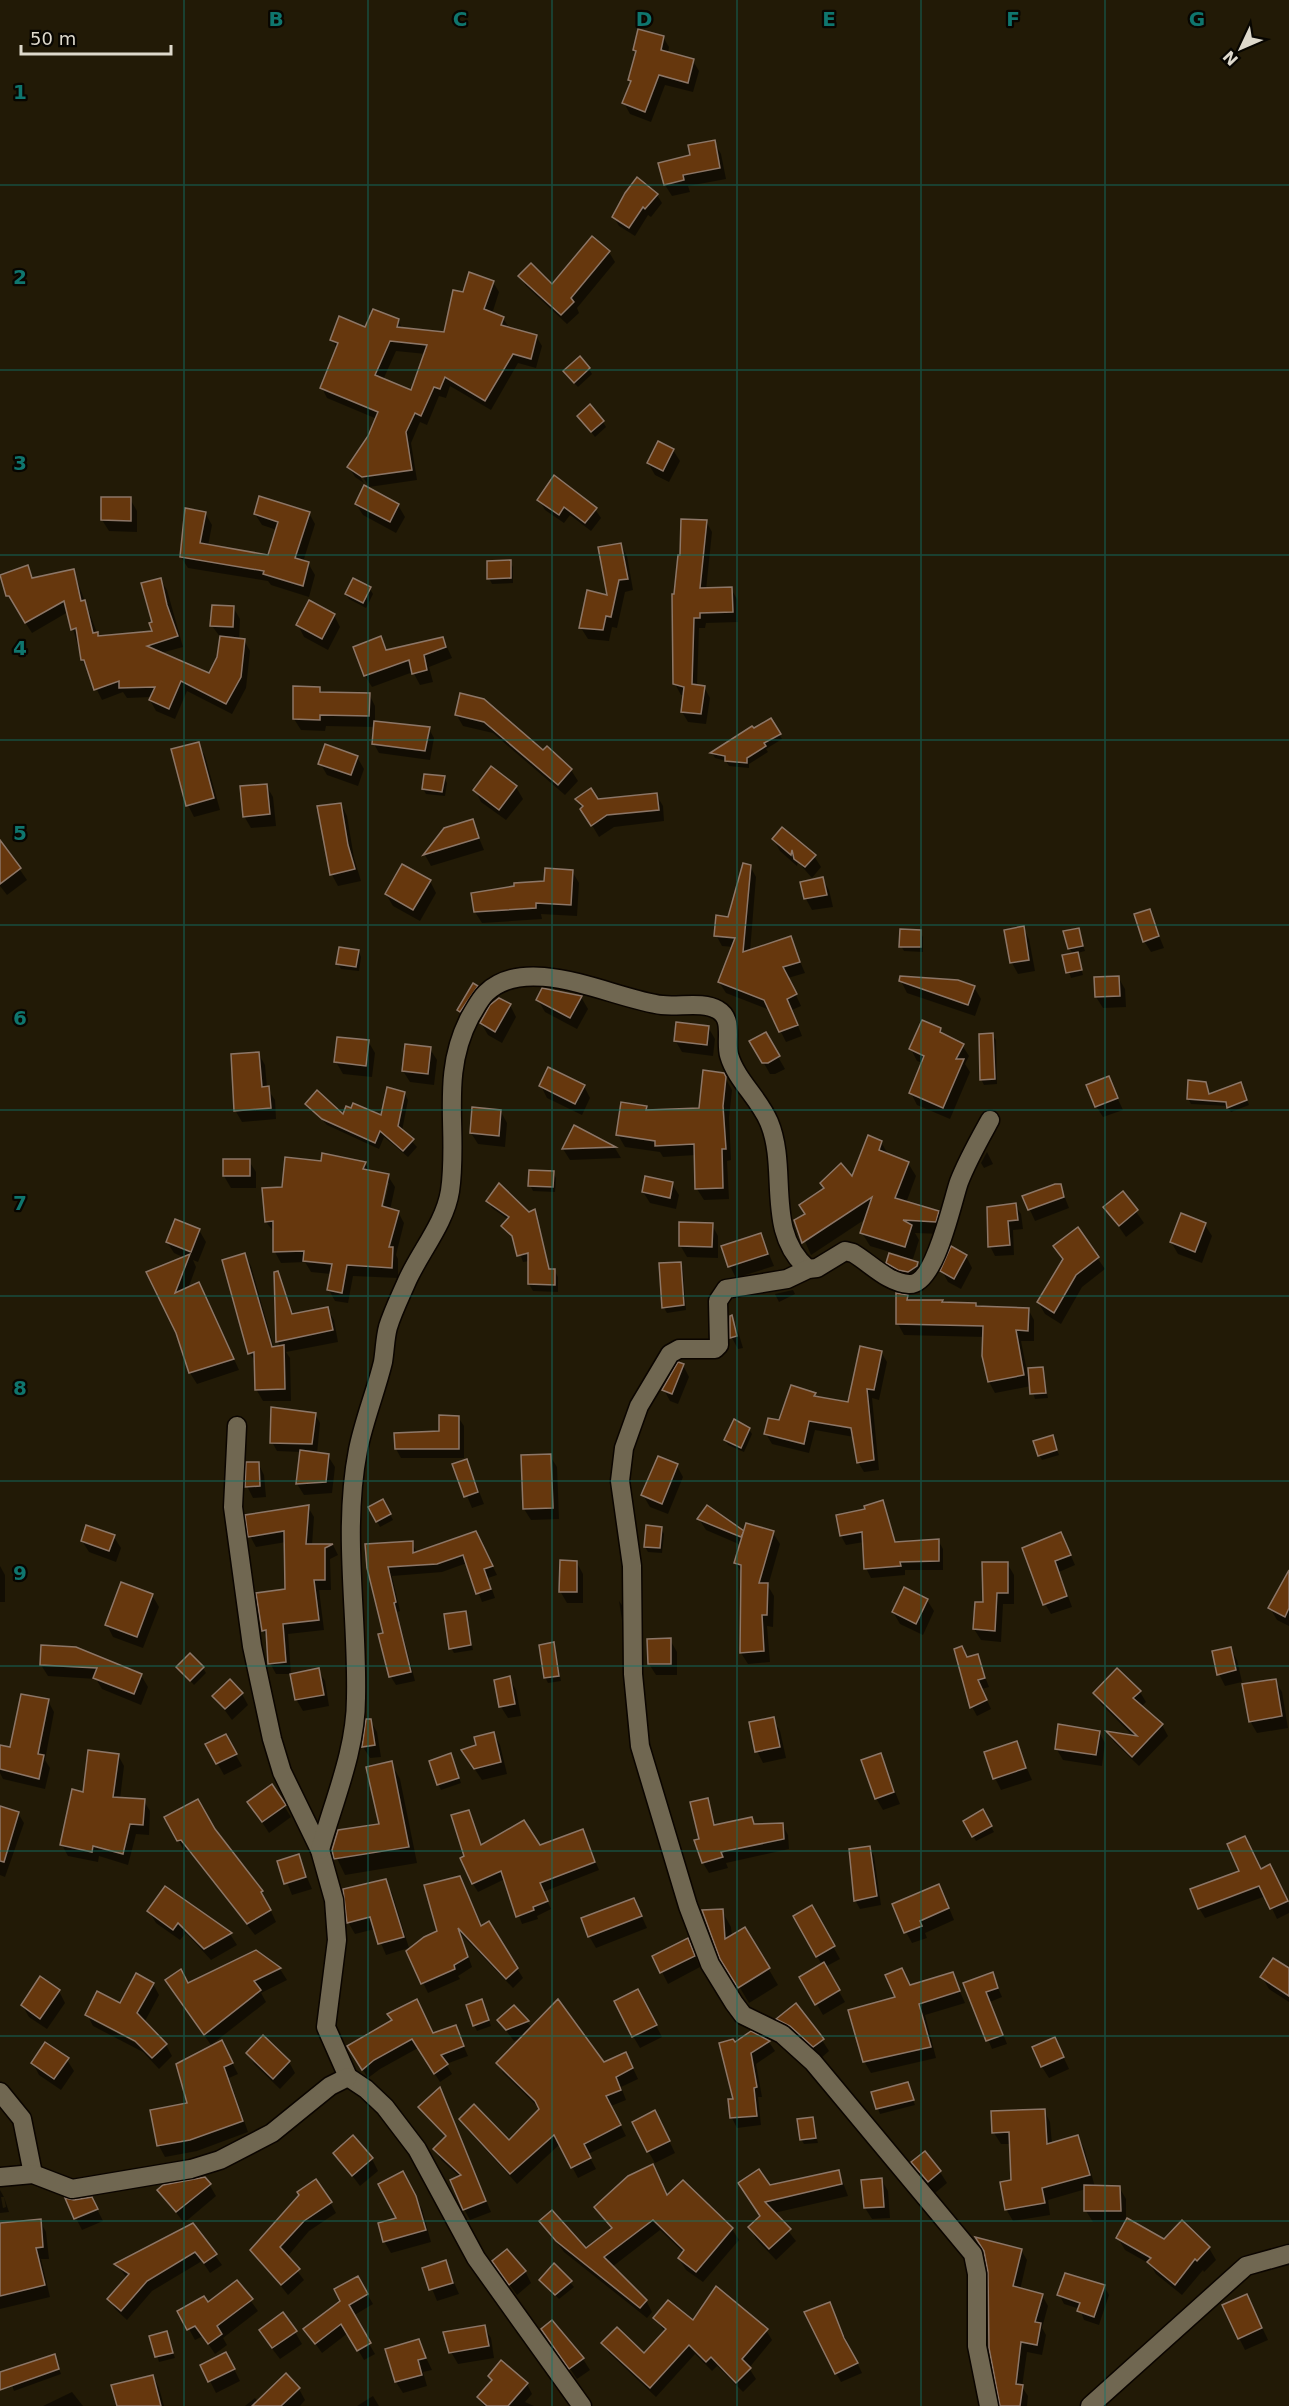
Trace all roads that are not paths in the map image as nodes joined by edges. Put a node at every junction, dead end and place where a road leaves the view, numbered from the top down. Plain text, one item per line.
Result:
1 (990, 1120) dead end
2 (808, 1269) junction
3 (237, 1426) dead end
4 (320, 1850) junction
5 (348, 2077) junction
6 (0, 2092) edge
7 (33, 2174) junction
8 (0, 2177) edge
9 (1289, 2254) edge
10 (582, 2406) edge
11 (989, 2406) edge
12 (1090, 2406) edge

1 - 2 street
2 - 4 street
2 - 11 street
3 - 4 street
4 - 5 street
5 - 7 street
5 - 10 street
6 - 7 street
7 - 8 street
9 - 12 street

